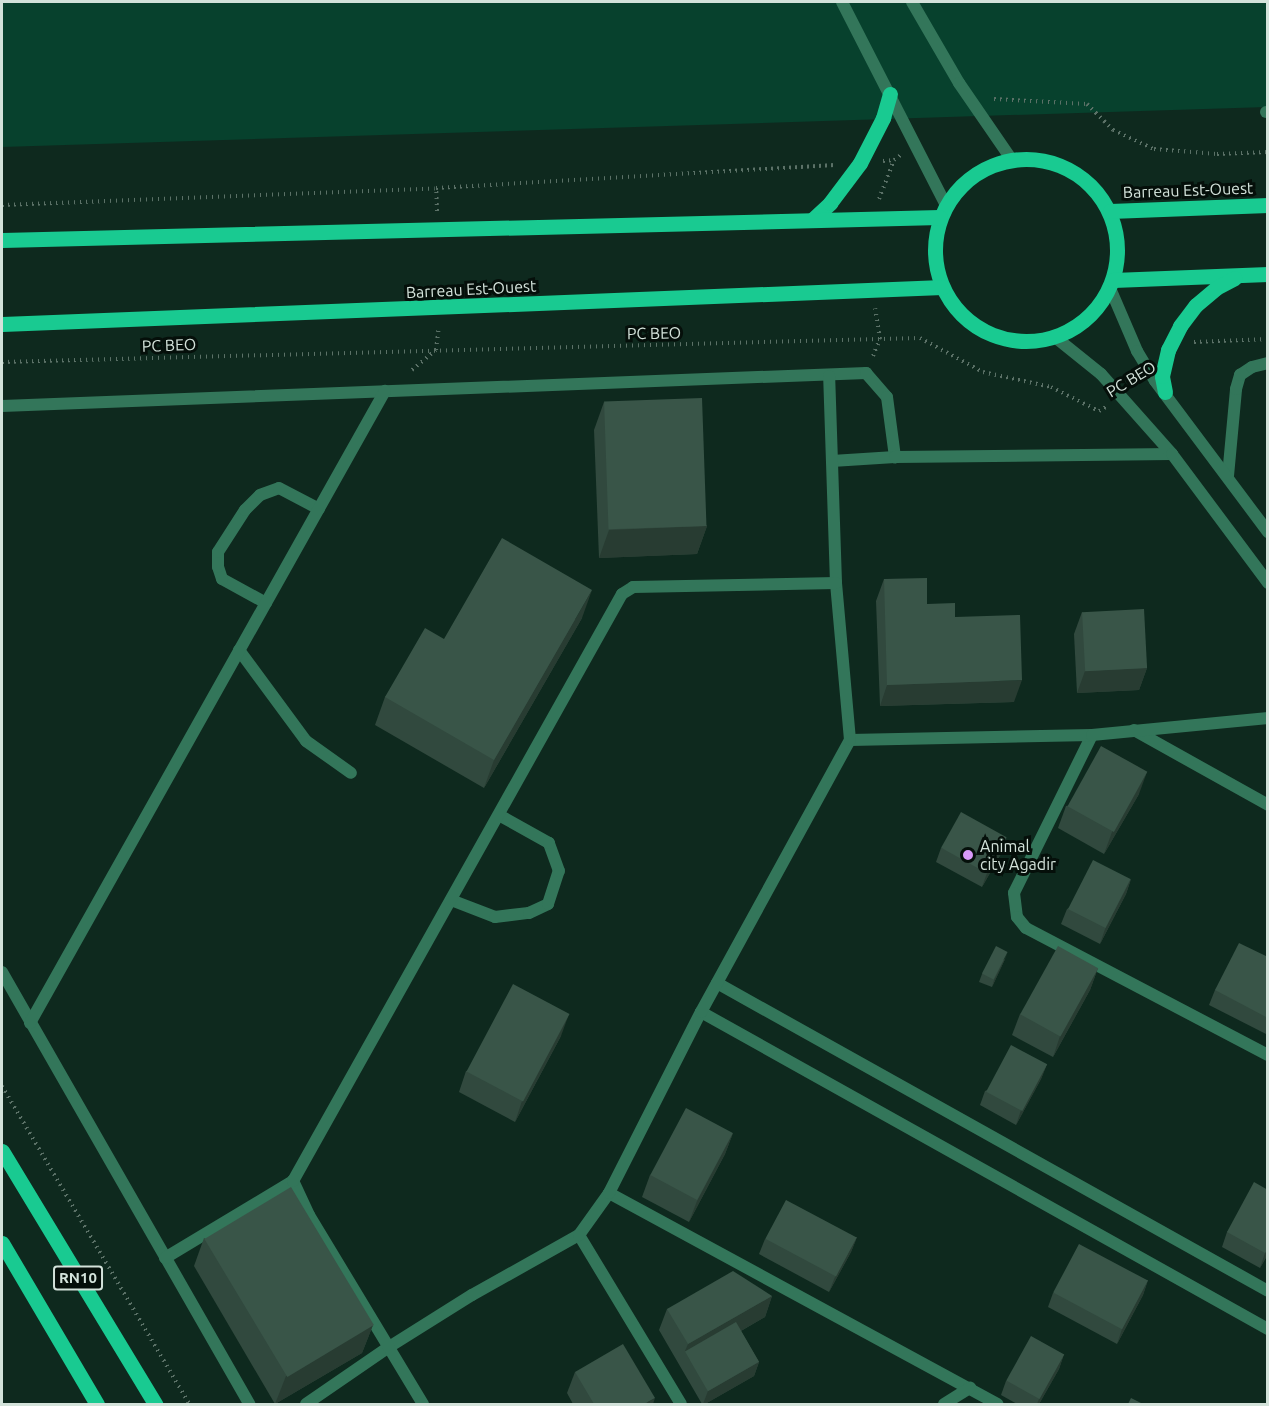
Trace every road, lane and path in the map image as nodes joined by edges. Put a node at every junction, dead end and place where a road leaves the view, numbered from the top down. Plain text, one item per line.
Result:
1 (842, 2) edge
2 (912, 2) edge
3 (890, 94) junction
4 (973, 103) junction
5 (915, 144) junction
6 (1268, 152) edge
7 (894, 160) junction
8 (1012, 160) junction
9 (860, 163) junction
10 (436, 189) junction
11 (2, 205) edge
12 (1268, 205) edge
13 (943, 211) junction
14 (1110, 212) junction
15 (872, 219) junction
16 (812, 220) junction
17 (438, 230) junction
18 (2, 240) edge
19 (1268, 274) edge
20 (1239, 275) junction
21 (1112, 284) junction
22 (942, 287) junction
23 (873, 290) junction
24 (440, 309) junction
25 (2, 324) edge
26 (1055, 337) junction
27 (880, 339) junction
28 (1268, 339) edge
29 (1191, 342) dead end
30 (436, 350) junction
31 (2, 362) edge
32 (1268, 363) edge
33 (866, 373) junction
34 (829, 376) junction
35 (385, 391) junction
36 (1165, 392) junction
37 (1124, 399) junction
38 (2, 406) edge
39 (1172, 454) junction
40 (895, 457) junction
41 (832, 461) junction
42 (1228, 476) junction
43 (319, 509) junction
44 (1268, 532) edge
45 (836, 583) junction
46 (1268, 583) edge
47 (266, 603) junction
48 (239, 650) junction
49 (1268, 718) edge
50 (1134, 730) junction
51 (1092, 735) junction
52 (850, 740) junction
53 (351, 773) dead end
54 (1268, 805) edge
55 (499, 815) junction
56 (451, 900) junction
57 (2, 972) edge
58 (717, 983) junction
59 (701, 1012) junction
60 (30, 1023) junction
61 (1268, 1056) edge
62 (2, 1086) edge
63 (2, 1151) edge
64 (293, 1181) junction
65 (609, 1193) junction
66 (579, 1235) junction
67 (2, 1243) edge
68 (165, 1258) junction
69 (1268, 1291) edge
70 (1268, 1329) edge
71 (389, 1347) junction
72 (970, 1388) junction
73 (98, 1404) edge
74 (155, 1404) edge
75 (189, 1404) edge
76 (249, 1404) edge
77 (306, 1404) edge
78 (423, 1404) edge
79 (681, 1404) edge
80 (944, 1404) edge
81 (997, 1404) edge

1 - 3 street
2 - 4 street
3 - 5 street
3 - 9 main road
4 - 6 path
4 - 8 street
5 - 7 path
5 - 13 street
7 - 9 path
7 - 15 path
8 - 13 main road
8 - 14 main road
9 - 10 path
9 - 16 main road
10 - 11 path
10 - 17 path
12 - 14 main road, Barreau Est-Ouest
13 - 15 main road
13 - 22 main road
14 - 21 main road
15 - 16 main road
16 - 17 main road
17 - 18 main road
19 - 20 main road
20 - 21 main road
20 - 36 main road
21 - 26 main road
21 - 36 street
22 - 23 main road, Barreau Est-Ouest
22 - 26 main road
23 - 24 main road, Barreau Est-Ouest
23 - 27 path
24 - 25 main road, Barreau Est-Ouest
24 - 30 path
26 - 37 street
27 - 30 path, PC BEO
27 - 33 path
27 - 37 path, PC BEO
28 - 29 path
30 - 31 path, PC BEO
30 - 35 path
32 - 42 street
33 - 34 street
33 - 40 street
34 - 35 street
34 - 41 street
35 - 38 street
35 - 43 street
36 - 42 street
37 - 39 street
39 - 40 street
39 - 46 street
40 - 41 street
41 - 45 street
42 - 44 street
43 - 47 street
43 - 47 street
45 - 52 street
45 - 55 street
47 - 48 street
48 - 53 street
48 - 60 street
49 - 50 street
50 - 51 street
50 - 54 street
51 - 52 street
51 - 61 street
52 - 58 street
55 - 56 street
55 - 56 street
56 - 64 street
57 - 60 street
58 - 59 street
58 - 69 street
59 - 65 street
59 - 70 street
60 - 68 street
62 - 75 path
63 - 74 main road, RN10
64 - 68 street
64 - 71 street
65 - 66 street
65 - 72 street
66 - 71 street
66 - 79 street
67 - 73 main road, RN10
68 - 76 street
71 - 77 street
71 - 78 street
72 - 80 street
72 - 81 street

